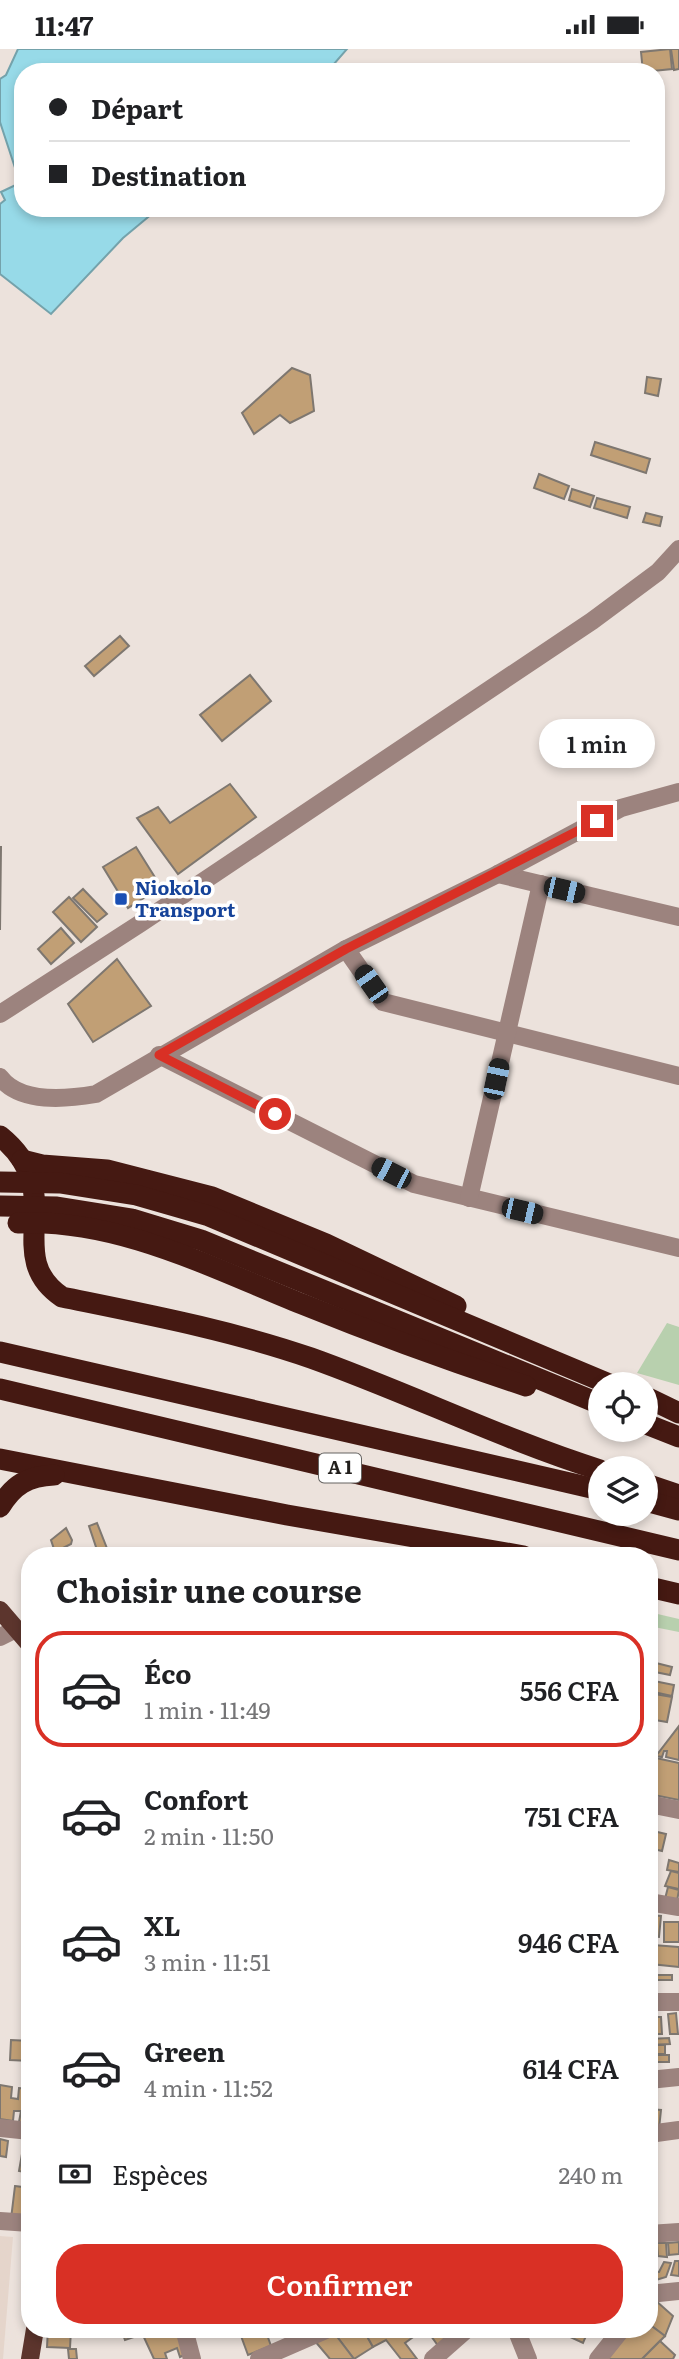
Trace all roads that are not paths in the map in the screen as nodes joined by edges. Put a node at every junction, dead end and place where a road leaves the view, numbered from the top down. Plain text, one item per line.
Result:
1 (679, 549) edge
2 (679, 792) edge
3 (498, 874) junction
4 (541, 884) junction
5 (679, 917) edge
6 (346, 949) junction
7 (0, 1014) edge
8 (507, 1032) junction
9 (159, 1055) junction
10 (679, 1076) edge
11 (0, 1077) edge
12 (0, 1136) edge
13 (22, 1160) junction
14 (0, 1182) edge
15 (470, 1198) junction
16 (0, 1206) edge
17 (13, 1231) junction
18 (679, 1248) edge
19 (0, 1352) edge
20 (594, 1372) edge
21 (588, 1375) edge
22 (0, 1389) edge
23 (588, 1399) edge
24 (658, 1403) edge
25 (588, 1407) edge
26 (679, 1413) edge
27 (658, 1430) edge
28 (675, 1436) edge
29 (0, 1459) edge
30 (588, 1466) edge
31 (93, 1478) junction
32 (588, 1487) edge
33 (658, 1488) edge
34 (679, 1495) edge
35 (658, 1504) edge
36 (0, 1507) edge
37 (679, 1510) edge
38 (534, 1514) junction
39 (474, 1547) edge
40 (634, 1547) edge
41 (679, 1550) edge
42 (658, 1555) edge
43 (679, 1562) edge
44 (658, 1589) edge
45 (679, 1594) edge
46 (0, 1604) edge
47 (0, 1610) edge
48 (10, 1631) edge
49 (658, 1806) edge
50 (679, 1810) edge
51 (658, 1904) edge
52 (679, 1907) edge
53 (658, 2002) edge
54 (679, 2002) edge
55 (679, 2077) edge
56 (658, 2079) edge
57 (0, 2128) edge
58 (21, 2130) edge
59 (679, 2130) edge
60 (658, 2133) edge
61 (0, 2221) edge
62 (21, 2222) edge
63 (679, 2232) edge
64 (658, 2233) edge
65 (679, 2291) edge
66 (658, 2293) edge
67 (34, 2338) edge
68 (186, 2338) edge
69 (307, 2338) edge
70 (457, 2338) edge
71 (520, 2338) edge
72 (615, 2338) edge
73 (30, 2359) edge
74 (192, 2359) edge
75 (259, 2359) edge
76 (433, 2359) edge
77 (528, 2359) edge
78 (598, 2359) edge

1 - 7 street
2 - 3 street
3 - 4 street
3 - 6 street
4 - 5 street
4 - 8 street
6 - 8 street
6 - 9 street
8 - 10 street
8 - 15 street
9 - 11 street
9 - 15 street
12 - 13 highway
13 - 17 highway
13 - 20 highway
14 - 21 highway
15 - 18 street
16 - 23 highway
17 - 25 highway
17 - 30 highway
19 - 32 highway, A 1
22 - 38 highway, A 1
24 - 26 highway
27 - 28 highway
29 - 31 highway
31 - 36 highway
31 - 39 highway
33 - 34 highway
35 - 37 highway
38 - 40 highway
38 - 41 highway, A 1
42 - 43 highway
44 - 45 highway
46 - 48 main road
47 - 48 main road
49 - 50 street
51 - 52 street
53 - 54 street
55 - 56 street
57 - 58 street
59 - 60 street
61 - 62 street
63 - 64 street
65 - 66 street
67 - 73 main road
68 - 74 street
69 - 75 street
70 - 76 street
71 - 77 street
72 - 78 street

